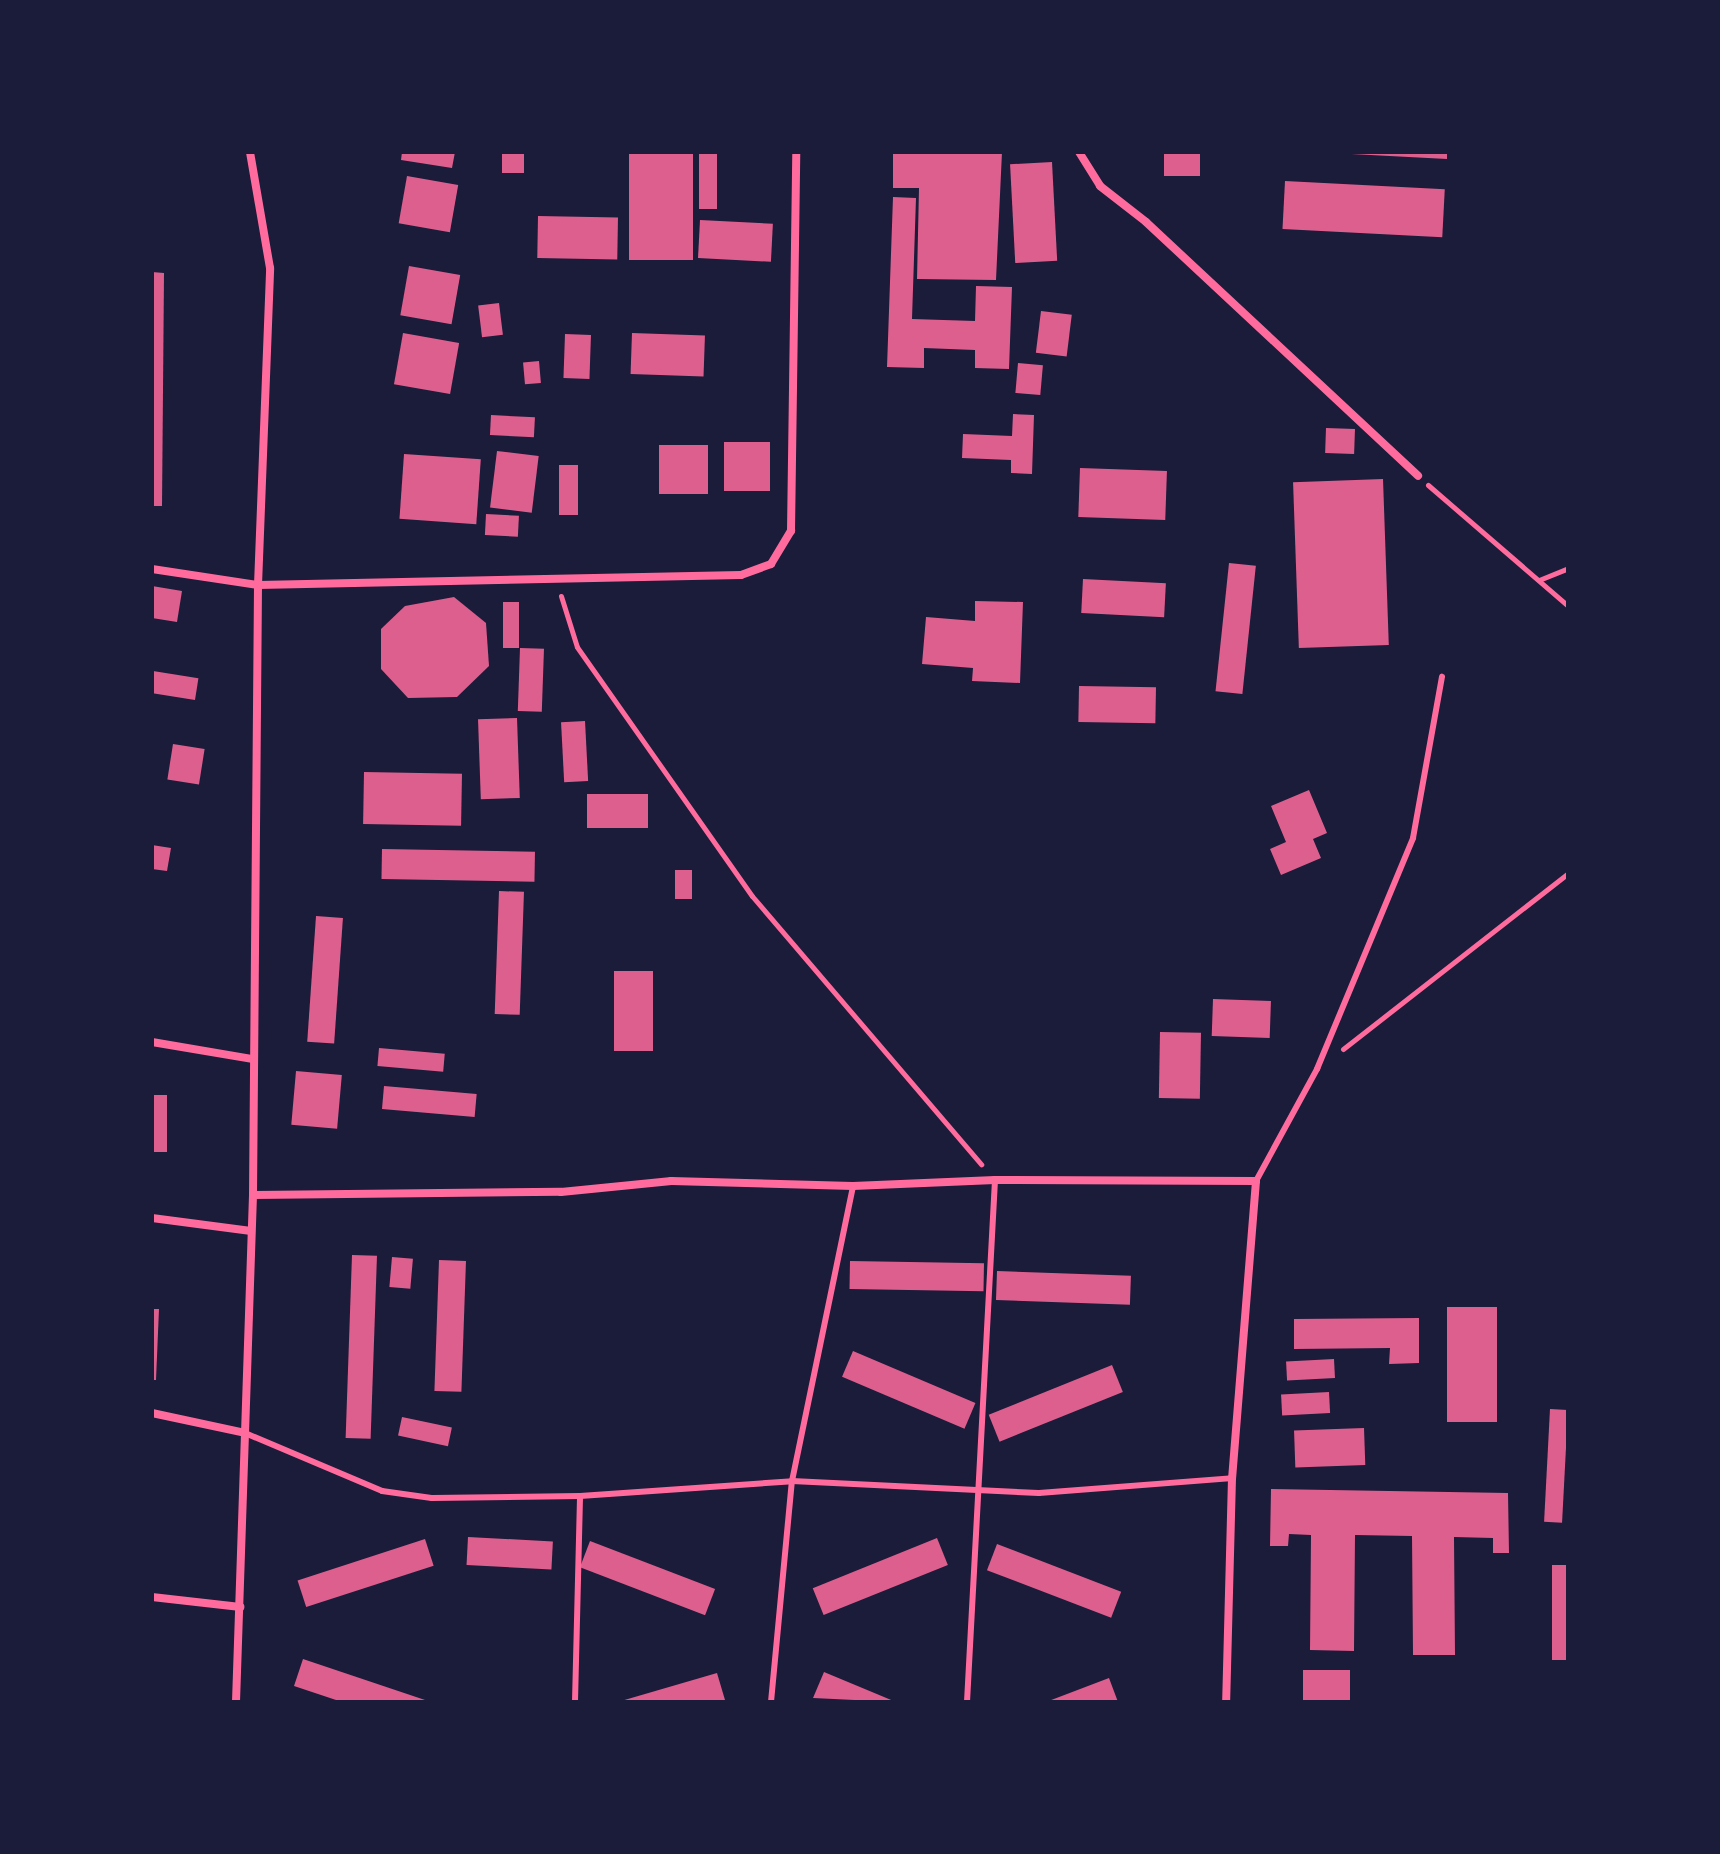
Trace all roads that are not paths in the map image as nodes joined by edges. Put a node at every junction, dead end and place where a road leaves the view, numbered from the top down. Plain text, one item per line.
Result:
1 (250, 152) edge
2 (796, 152) edge
3 (1079, 152) edge
4 (1418, 476) road end
5 (152, 569) edge
6 (258, 585) junction
7 (1442, 677) dead end
8 (152, 1042) edge
9 (252, 1059) junction
10 (995, 1180) junction
11 (1256, 1181) junction
12 (853, 1186) junction
13 (253, 1195) junction
14 (152, 1218) edge
15 (251, 1231) junction
16 (152, 1413) edge
17 (245, 1433) junction
18 (1232, 1478) junction
19 (792, 1481) junction
20 (979, 1487) junction
21 (580, 1496) junction
22 (152, 1597) edge
23 (240, 1607) junction
24 (236, 1702) edge
25 (575, 1702) edge
26 (771, 1702) edge
27 (967, 1702) edge
28 (1226, 1702) edge

1 - 6 street
2 - 6 street
3 - 4 street
5 - 6 street
6 - 9 street
7 - 11 lane
8 - 9 street
9 - 13 street
10 - 11 street
10 - 12 street
10 - 20 lane
11 - 18 street
12 - 13 street
12 - 19 lane
13 - 15 street
14 - 15 street
15 - 17 street
16 - 17 street
17 - 21 lane
17 - 23 street
18 - 20 lane
18 - 28 street
19 - 20 lane
19 - 21 lane
19 - 26 lane
20 - 27 lane
21 - 25 lane
22 - 23 street
23 - 24 street

